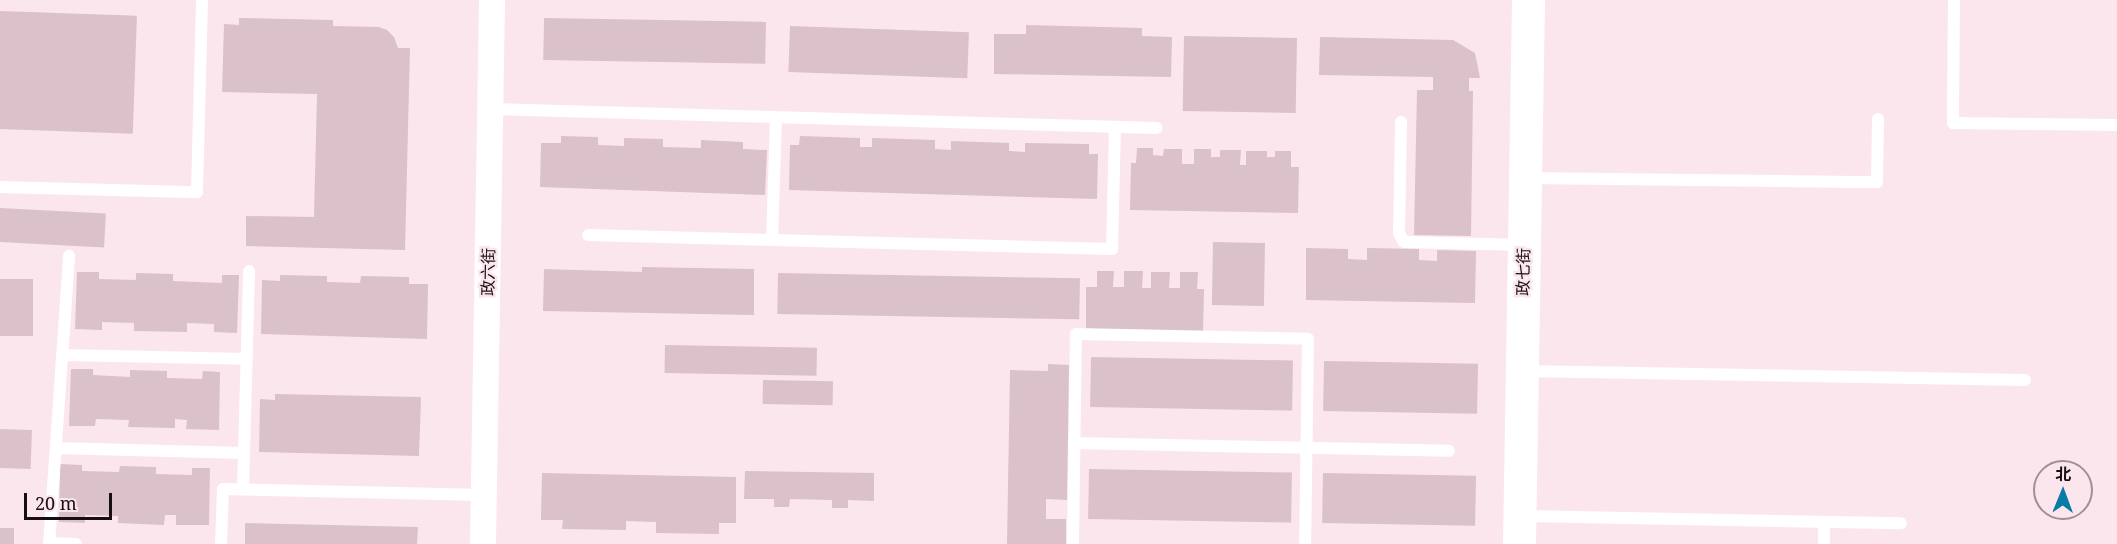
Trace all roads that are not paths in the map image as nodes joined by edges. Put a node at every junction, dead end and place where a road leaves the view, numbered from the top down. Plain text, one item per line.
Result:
1 (202, 0) edge
2 (492, 0) edge
3 (1528, 0) edge
4 (1954, 0) edge
5 (490, 109) junction
6 (776, 117) junction
7 (1878, 119) dead end
8 (1401, 122) dead end
9 (2117, 125) edge
10 (1115, 127) junction
11 (1157, 128) dead end
12 (1525, 178) junction
13 (0, 187) edge
14 (588, 235) dead end
15 (772, 240) junction
16 (1524, 245) junction
17 (69, 256) dead end
18 (249, 271) dead end
19 (62, 355) junction
20 (247, 359) junction
21 (1522, 371) junction
22 (2025, 380) dead end
23 (1074, 444) junction
24 (56, 448) junction
25 (1306, 448) junction
26 (1449, 451) dead end
27 (244, 453) junction
28 (243, 489) junction
29 (484, 495) junction
30 (1824, 522) junction
31 (1901, 523) dead end
32 (1519, 530) edge
33 (49, 544) edge
34 (76, 544) edge
35 (221, 544) edge
36 (483, 544) edge
37 (1072, 544) edge
38 (1305, 544) edge
39 (1824, 544) edge

1 - 13 lane
2 - 5 street, 政六街
3 - 12 street, 政七街
4 - 9 lane
5 - 6 lane
5 - 29 street, 政六街
6 - 10 lane
6 - 15 lane
7 - 12 lane
8 - 16 lane
10 - 11 lane
10 - 15 lane
12 - 16 street, 政七街
14 - 15 lane
16 - 21 street, 政七街
17 - 19 lane
18 - 20 lane
19 - 20 lane
19 - 24 lane
20 - 27 lane
21 - 22 lane
21 - 32 street, 政七街
23 - 25 lane
23 - 25 lane
23 - 37 lane
24 - 27 lane
24 - 33 lane
25 - 26 lane
25 - 38 lane
27 - 28 lane
28 - 29 lane
28 - 35 lane
29 - 36 street, 政六街
30 - 31 lane
30 - 32 lane
30 - 39 lane
33 - 34 lane

